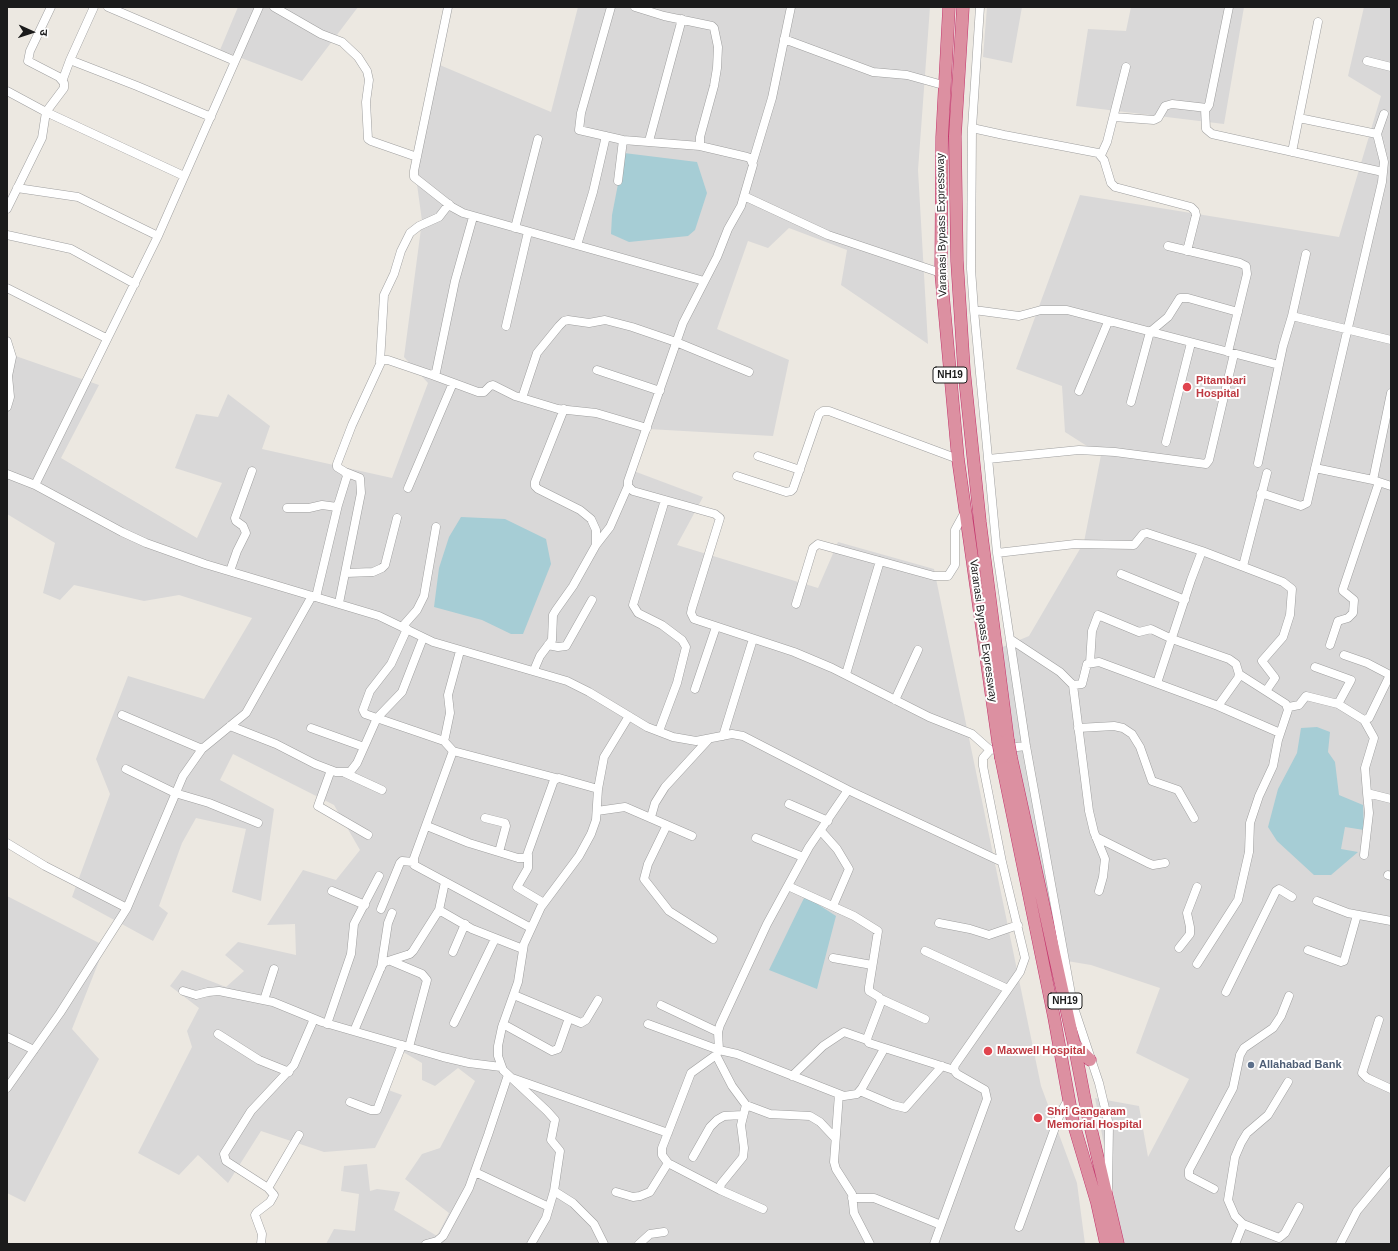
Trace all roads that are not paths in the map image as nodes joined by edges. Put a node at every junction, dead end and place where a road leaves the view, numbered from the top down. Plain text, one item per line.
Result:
1 (51, 7) edge
2 (94, 7) edge
3 (108, 7) edge
4 (259, 7) edge
5 (274, 7) edge
6 (448, 7) edge
7 (611, 7) edge
8 (635, 7) edge
9 (791, 7) edge
10 (949, 7) edge
11 (963, 7) edge
12 (980, 7) edge
13 (1229, 7) edge
14 (682, 20) junction
15 (1318, 22) dead end
16 (784, 39) junction
17 (70, 60) junction
18 (235, 61) junction
19 (1367, 61) dead end
20 (1126, 67) dead end
21 (1391, 67) edge
22 (63, 79) junction
23 (943, 85) junction
24 (7, 91) edge
25 (1205, 109) junction
26 (46, 112) junction
27 (1384, 114) dead end
28 (210, 117) junction
29 (1114, 117) junction
30 (1299, 118) junction
31 (972, 128) junction
32 (1378, 134) junction
33 (606, 136) junction
34 (538, 139) dead end
35 (623, 140) junction
36 (649, 140) junction
37 (700, 146) junction
38 (1292, 152) junction
39 (1101, 155) junction
40 (417, 157) junction
41 (752, 161) junction
42 (1383, 172) junction
43 (184, 176) junction
44 (618, 181) dead end
45 (17, 188) junction
46 (744, 196) junction
47 (448, 204) junction
48 (7, 209) edge
49 (473, 217) junction
50 (515, 228) junction
51 (528, 232) junction
52 (7, 235) edge
53 (158, 236) junction
54 (577, 245) junction
55 (1168, 246) dead end
56 (1187, 251) junction
57 (1306, 254) dead end
58 (941, 273) junction
59 (704, 281) junction
60 (135, 284) junction
61 (7, 288) edge
62 (974, 310) junction
63 (1238, 312) junction
64 (1292, 316) junction
65 (1108, 322) junction
66 (506, 326) dead end
67 (1348, 328) junction
68 (1150, 332) junction
69 (106, 338) junction
70 (1391, 340) edge
71 (7, 341) edge
72 (676, 342) junction
73 (1190, 343) junction
74 (1231, 353) junction
75 (380, 362) junction
76 (1279, 365) junction
77 (597, 370) dead end
78 (749, 372) dead end
79 (432, 375) junction
80 (453, 383) junction
81 (660, 391) junction
82 (1079, 391) dead end
83 (1391, 393) edge
84 (522, 398) junction
85 (1131, 402) dead end
86 (7, 407) edge
87 (564, 409) junction
88 (647, 428) junction
89 (1166, 442) dead end
90 (758, 456) dead end
91 (958, 459) junction
92 (988, 459) junction
93 (1258, 463) dead end
94 (1315, 468) junction
95 (800, 470) junction
96 (252, 471) dead end
97 (345, 472) junction
98 (1267, 472) dead end
99 (7, 474) edge
100 (737, 476) dead end
101 (1376, 481) junction
102 (34, 485) junction
103 (628, 486) junction
104 (1391, 486) edge
105 (408, 488) dead end
106 (1261, 493) junction
107 (664, 500) junction
108 (337, 507) junction
109 (287, 508) dead end
110 (966, 510) junction
111 (397, 518) dead end
112 (436, 527) dead end
113 (596, 545) junction
114 (1202, 551) junction
115 (997, 553) junction
116 (880, 561) junction
117 (1243, 566) junction
118 (230, 571) junction
119 (346, 573) junction
120 (1121, 574) dead end
121 (314, 597) junction
122 (592, 600) dead end
123 (1185, 600) junction
124 (340, 603) junction
125 (796, 604) dead end
126 (716, 627) junction
127 (404, 628) junction
128 (423, 638) junction
129 (753, 639) junction
130 (1010, 639) junction
131 (1172, 639) junction
132 (548, 645) junction
133 (1330, 645) dead end
134 (918, 650) dead end
135 (460, 651) junction
136 (1344, 656) dead end
137 (1090, 663) junction
138 (1315, 667) dead end
139 (534, 670) junction
140 (846, 674) junction
141 (1240, 674) junction
142 (1157, 683) junction
143 (1073, 685) junction
144 (695, 689) dead end
145 (1266, 691) junction
146 (895, 700) junction
147 (1338, 704) junction
148 (1218, 706) junction
149 (1289, 707) junction
150 (122, 715) dead end
151 (629, 716) junction
152 (378, 718) junction
153 (1364, 720) junction
154 (230, 726) junction
155 (311, 728) dead end
156 (1078, 728) junction
157 (659, 731) junction
158 (1280, 733) junction
159 (723, 736) junction
160 (708, 740) junction
161 (444, 741) junction
162 (999, 744) junction
163 (1026, 746) junction
164 (364, 747) junction
165 (202, 749) junction
166 (453, 751) junction
167 (1006, 757) junction
168 (126, 769) dead end
169 (331, 770) junction
170 (345, 773) junction
171 (556, 778) junction
172 (598, 789) junction
173 (382, 790) dead end
174 (848, 790) junction
175 (175, 793) junction
176 (1367, 794) junction
177 (1391, 798) edge
178 (789, 804) dead end
179 (597, 811) junction
180 (651, 817) junction
181 (485, 818) dead end
182 (1194, 818) dead end
183 (828, 821) junction
184 (258, 823) dead end
185 (667, 825) junction
186 (427, 826) junction
187 (821, 830) junction
188 (368, 835) dead end
189 (692, 836) dead end
190 (1096, 837) junction
191 (756, 838) dead end
192 (7, 843) edge
193 (499, 852) junction
194 (528, 855) junction
195 (1364, 855) dead end
196 (803, 858) junction
197 (413, 862) junction
198 (1002, 862) junction
199 (1165, 863) dead end
200 (379, 876) dead end
201 (445, 882) junction
202 (788, 886) junction
203 (1197, 887) dead end
204 (332, 891) dead end
205 (1099, 891) dead end
206 (1292, 897) dead end
207 (1317, 901) dead end
208 (544, 903) junction
209 (365, 905) junction
210 (833, 906) junction
211 (127, 908) junction
212 (381, 909) dead end
213 (439, 910) junction
214 (392, 913) dead end
215 (1357, 915) junction
216 (1391, 921) edge
217 (939, 923) dead end
218 (465, 924) junction
219 (1018, 925) junction
220 (531, 928) junction
221 (495, 939) junction
222 (713, 939) dead end
223 (1178, 948) dead end
224 (523, 949) junction
225 (1308, 950) dead end
226 (925, 951) dead end
227 (453, 952) dead end
228 (833, 958) dead end
229 (391, 961) junction
230 (1197, 964) dead end
231 (872, 965) junction
232 (381, 968) junction
233 (274, 969) dead end
234 (1008, 989) junction
235 (182, 991) dead end
236 (1226, 992) dead end
237 (514, 995) junction
238 (1289, 996) dead end
239 (881, 999) junction
240 (264, 1000) junction
241 (598, 1000) dead end
242 (661, 1005) dead end
243 (569, 1018) junction
244 (925, 1019) dead end
245 (314, 1020) junction
246 (1379, 1020) dead end
247 (327, 1024) junction
248 (454, 1024) dead end
249 (503, 1024) junction
250 (648, 1024) dead end
251 (354, 1031) junction
252 (718, 1032) junction
253 (218, 1034) dead end
254 (7, 1037) edge
255 (867, 1040) junction
256 (1074, 1044) junction
257 (405, 1046) junction
258 (884, 1049) junction
259 (34, 1050) junction
260 (718, 1052) junction
261 (1090, 1060) junction
262 (942, 1066) junction
263 (501, 1067) junction
264 (954, 1070) junction
265 (289, 1072) junction
266 (509, 1076) junction
267 (792, 1076) junction
268 (1288, 1082) dead end
269 (7, 1088) edge
270 (1391, 1089) edge
271 (860, 1091) junction
272 (839, 1094) junction
273 (1069, 1097) junction
274 (350, 1102) dead end
275 (746, 1105) junction
276 (743, 1115) junction
277 (668, 1133) junction
278 (299, 1135) dead end
279 (835, 1138) junction
280 (693, 1157) dead end
281 (668, 1163) junction
282 (1391, 1170) edge
283 (475, 1172) junction
284 (268, 1188) junction
285 (1214, 1189) dead end
286 (720, 1190) junction
287 (554, 1191) junction
288 (616, 1192) dead end
289 (1108, 1196) junction
290 (852, 1198) junction
291 (1299, 1207) dead end
292 (549, 1208) junction
293 (763, 1209) dead end
294 (1244, 1224) junction
295 (941, 1225) junction
296 (1019, 1228) dead end
297 (664, 1232) dead end
298 (261, 1244) edge
299 (426, 1244) edge
300 (531, 1244) edge
301 (604, 1244) edge
302 (639, 1244) edge
303 (870, 1244) edge
304 (934, 1244) edge
305 (1106, 1244) edge
306 (1118, 1244) edge
307 (1235, 1244) edge
308 (1340, 1244) edge

1 - 22 street
2 - 17 street
3 - 18 street
4 - 18 street
5 - 40 street
6 - 40 street
7 - 33 street
8 - 14 street
9 - 16 street
10 - 23 highway, Varanasi Bypass Expressway / NH19
11 - 162 highway, Varanasi Bypass Expressway / NH19
12 - 31 street
13 - 25 street
14 - 36 street
14 - 37 street
15 - 30 street
16 - 23 street
16 - 41 street
17 - 22 street
17 - 28 street
18 - 28 street
19 - 21 street
20 - 29 street
22 - 26 street
23 - 58 highway, Varanasi Bypass Expressway / NH19
24 - 26 street
25 - 29 street
25 - 38 street
26 - 43 street
26 - 45 street
27 - 32 street
28 - 43 street
29 - 39 street
30 - 32 street
30 - 38 street
31 - 39 street
31 - 62 street
32 - 42 street
33 - 35 street
33 - 54 street
34 - 50 street
35 - 36 street
35 - 44 street
36 - 37 street
37 - 41 street
38 - 42 street
39 - 56 street
40 - 47 street
41 - 46 street
42 - 67 street
43 - 53 street
45 - 48 street
45 - 53 street
46 - 58 street
46 - 59 street
47 - 49 street
47 - 75 street
49 - 50 street
49 - 79 street
50 - 51 street
51 - 54 street
51 - 66 street
52 - 60 street
53 - 60 street
54 - 59 street
55 - 56 street
56 - 63 street
57 - 64 street
58 - 91 highway, Varanasi Bypass Expressway / NH19
59 - 72 street
60 - 69 street
61 - 69 street
62 - 65 street
62 - 92 street
63 - 68 street
63 - 74 street
64 - 67 street
64 - 76 street
65 - 68 street
65 - 82 street
67 - 70 street
67 - 94 street
68 - 73 street
68 - 85 street
69 - 102 street
71 - 86 street
72 - 78 street
72 - 81 street
72 - 84 street
73 - 74 street
73 - 89 street
74 - 76 street
74 - 92 street
75 - 79 street
75 - 97 street
76 - 93 street
77 - 81 street
79 - 80 street
80 - 84 street
80 - 105 street
81 - 88 street
83 - 101 street
84 - 87 street
87 - 88 street
87 - 113 street
88 - 103 street
90 - 95 street
91 - 95 street
91 - 110 highway, Varanasi Bypass Expressway / NH19
92 - 115 street
94 - 101 street
94 - 106 street
95 - 100 street
96 - 118 street
97 - 108 street
97 - 119 street
98 - 106 street
99 - 102 street
101 - 104 street
101 - 133 street
102 - 118 street
103 - 107 street
103 - 113 street
106 - 117 street
107 - 126 street
107 - 157 street
108 - 109 street
108 - 121 street
110 - 116 street
110 - 162 highway, Varanasi Bypass Expressway / NH19
111 - 119 street
112 - 127 street
113 - 132 street
114 - 115 street
114 - 117 street
114 - 123 street
115 - 130 street
116 - 125 street
116 - 140 street
117 - 145 street
118 - 121 street
119 - 124 street
120 - 123 street
121 - 124 street
121 - 154 street
122 - 132 street
123 - 131 street
124 - 127 street
126 - 129 street
126 - 144 street
127 - 128 street
127 - 152 street
128 - 135 street
128 - 152 street
129 - 140 street
129 - 159 street
130 - 143 street
130 - 163 street
131 - 137 street
131 - 141 street
131 - 142 street
132 - 139 street
134 - 146 street
135 - 139 street
135 - 161 street
136 - 153 street
137 - 142 street
137 - 143 street
138 - 147 street
139 - 151 street
140 - 146 street
141 - 145 street
141 - 148 street
142 - 148 street
143 - 156 street
145 - 149 street
146 - 162 street
147 - 149 street
147 - 153 street
148 - 158 street
149 - 158 street
150 - 165 street
151 - 157 street
151 - 172 street
152 - 161 street
152 - 164 street
153 - 176 street
154 - 165 street
154 - 169 street
155 - 164 street
156 - 182 street
156 - 190 street
157 - 160 street
158 - 230 street
159 - 160 street
159 - 174 street
160 - 180 street
161 - 166 street
162 - 163 street
162 - 167 highway, Varanasi Bypass Expressway / NH19, bridge
162 - 198 street
163 - 261 street
164 - 170 street
165 - 175 street
166 - 171 street
166 - 186 street
167 - 256 highway, Varanasi Bypass Expressway / NH19
167 - 273 highway, Varanasi Bypass Expressway / NH19
168 - 175 street
169 - 170 street
169 - 188 street
170 - 173 street
171 - 172 street
171 - 194 street
172 - 179 street
174 - 183 street
174 - 198 street
175 - 184 street
175 - 211 street
176 - 177 street
176 - 195 street
178 - 183 street
179 - 180 street
179 - 208 street
180 - 185 street
181 - 193 street
183 - 187 street
185 - 189 street
185 - 222 street
186 - 193 street
186 - 197 street
187 - 196 street
187 - 210 street
190 - 199 street
190 - 205 street
191 - 196 street
192 - 211 street
193 - 194 street
194 - 208 street
196 - 202 street
197 - 201 street
197 - 212 street
198 - 219 street
200 - 209 street
201 - 213 street
201 - 220 street
202 - 210 street
202 - 252 street
203 - 223 street
204 - 209 street
206 - 236 street
207 - 215 street
208 - 220 street
209 - 247 street
210 - 231 street
211 - 259 street
213 - 218 street
213 - 229 street
214 - 232 street
215 - 216 street
215 - 225 street
217 - 219 street
218 - 221 street
218 - 227 street
219 - 234 street
220 - 224 street
221 - 224 street
221 - 248 street
224 - 237 street
226 - 234 street
228 - 231 street
229 - 232 street
229 - 257 street
231 - 239 street
232 - 251 street
233 - 240 street
234 - 264 street
235 - 240 street
237 - 243 street
237 - 249 street
238 - 285 street
239 - 244 street
239 - 255 street
240 - 245 street
241 - 243 street
242 - 252 street
243 - 249 street
245 - 247 street
245 - 265 street
246 - 270 street
247 - 251 street
249 - 263 street
250 - 260 street
251 - 257 street
252 - 260 street
253 - 265 street
254 - 259 street
255 - 258 street
255 - 267 street
256 - 261 highway
256 - 289 highway, Varanasi Bypass Expressway / NH19
257 - 263 street
257 - 274 street
258 - 262 street
258 - 271 street
259 - 269 street
260 - 267 street
260 - 275 street
260 - 277 street
261 - 289 street
262 - 264 street
262 - 271 street
263 - 266 street
264 - 295 street
265 - 284 street
266 - 277 street
266 - 283 street
266 - 287 street
267 - 272 street
268 - 294 street
271 - 272 street
272 - 279 street
273 - 296 street
273 - 305 highway, Varanasi Bypass Expressway / NH19
275 - 276 street
275 - 279 street
276 - 280 street
276 - 286 street
277 - 281 street
278 - 284 street
279 - 290 street
281 - 286 street
281 - 288 street
282 - 308 street
283 - 292 street
283 - 299 street
284 - 298 street
286 - 293 street
287 - 292 street
287 - 301 street
289 - 306 highway, Varanasi Bypass Expressway / NH19
290 - 295 street
290 - 303 street
291 - 294 street
292 - 300 street
294 - 307 street
295 - 304 street
297 - 302 street

